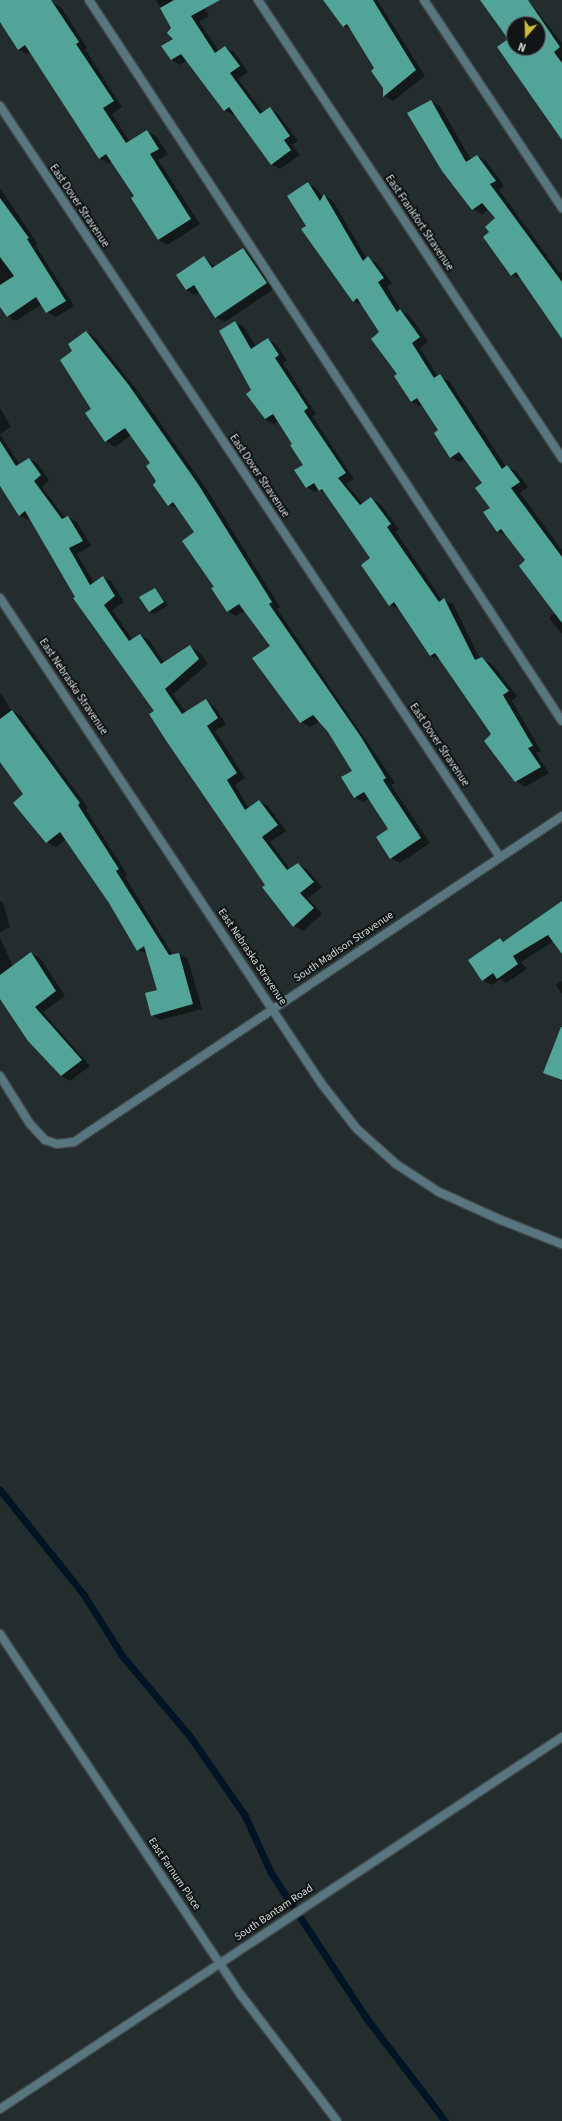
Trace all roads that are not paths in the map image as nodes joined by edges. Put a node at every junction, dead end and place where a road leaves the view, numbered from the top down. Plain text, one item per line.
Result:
1 (89, 0) edge
2 (258, 0) edge
3 (424, 0) edge
4 (0, 106) edge
5 (562, 208) edge
6 (562, 458) edge
7 (0, 598) edge
8 (562, 721) edge
9 (562, 816) edge
10 (500, 857) junction
11 (273, 1008) junction
12 (0, 1076) edge
13 (562, 1244) edge
14 (0, 1634) edge
15 (562, 1737) edge
16 (221, 1963) junction
17 (0, 2109) edge
18 (337, 2121) edge

1 - 8 street
2 - 6 street, East Frankfort Stravenue
3 - 5 street
4 - 10 street, East Dover Stravenue
7 - 11 street, East Nebraska Stravenue
9 - 10 street, South Madison Stravenue
10 - 11 street, South Madison Stravenue
11 - 12 street, South Madison Stravenue
11 - 13 street, East Nebraska Stravenue
14 - 16 street, East Farnum Place
15 - 16 street, South Bantam Road
16 - 17 street, South Bantam Road
16 - 18 street, East Farnum Place

